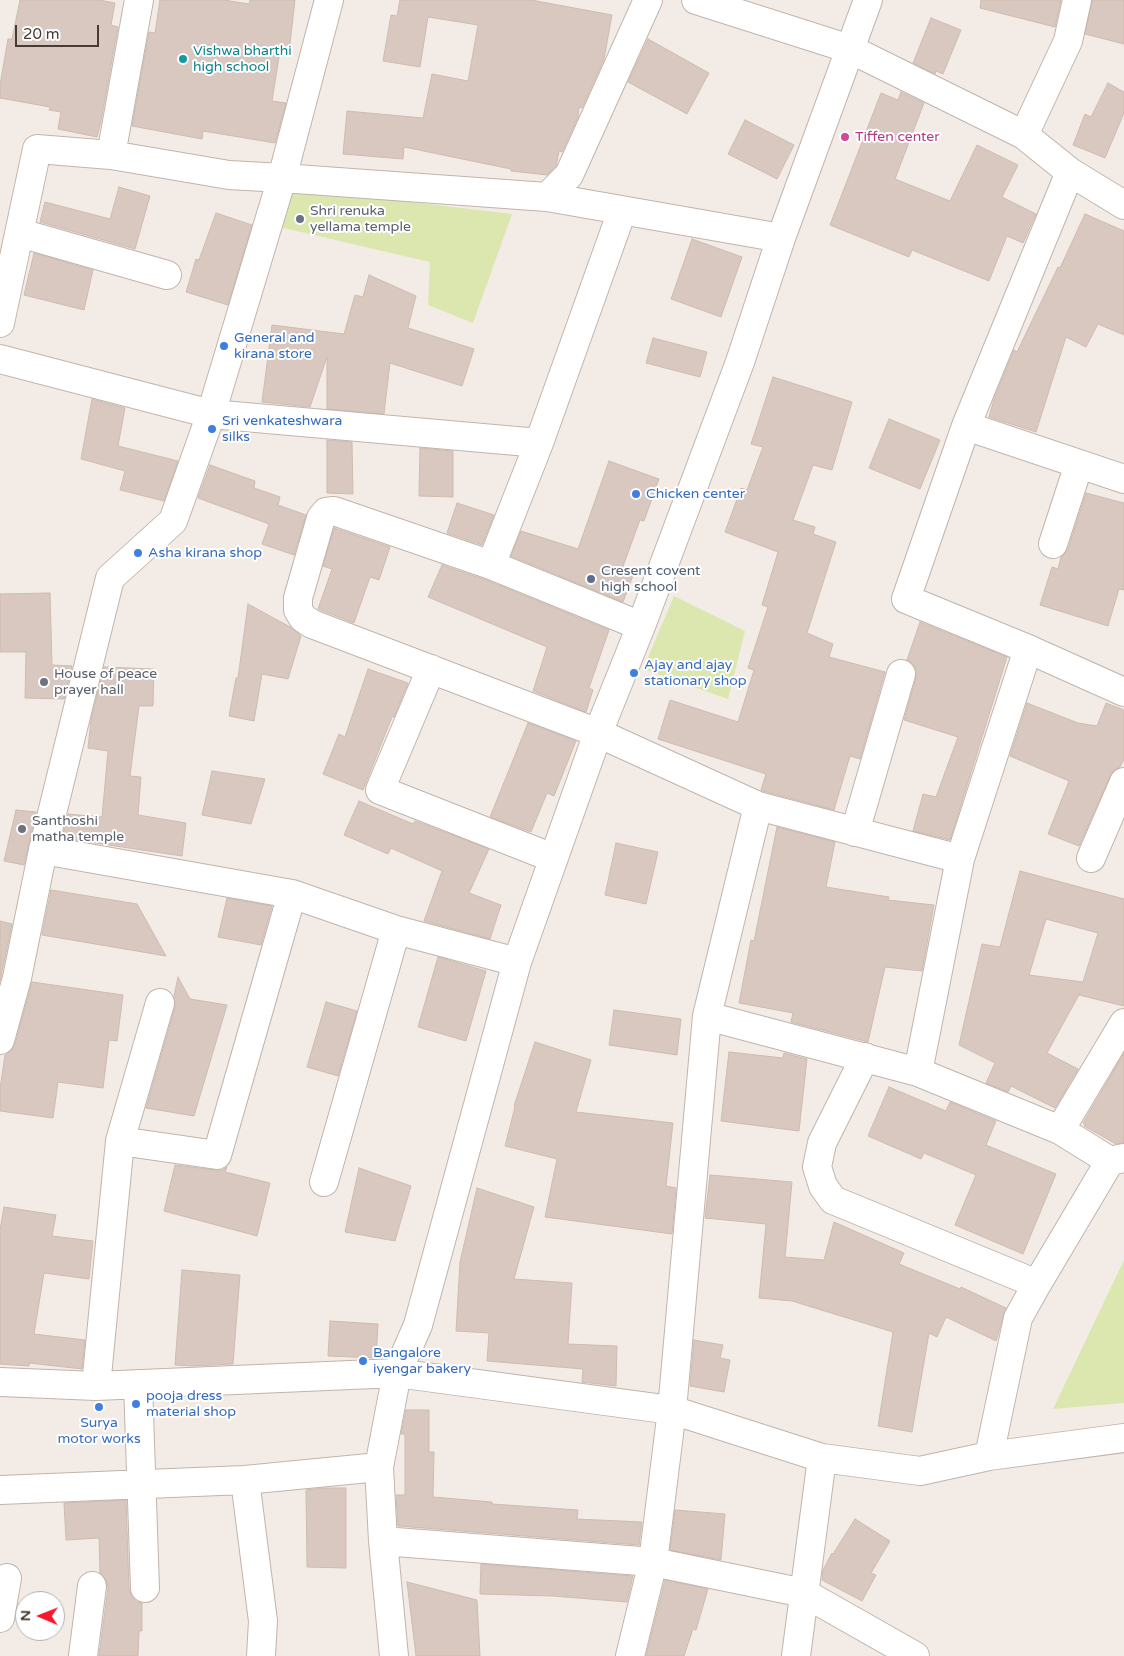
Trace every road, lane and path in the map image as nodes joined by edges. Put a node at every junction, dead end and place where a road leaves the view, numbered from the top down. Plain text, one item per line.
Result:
1 (139, 0) edge
2 (329, 0) edge
3 (648, 0) edge
4 (696, 0) edge
5 (868, 0) edge
6 (1077, 0) edge
7 (850, 49) junction
8 (1024, 135) junction
9 (111, 155) junction
10 (1070, 172) junction
11 (282, 178) junction
12 (547, 197) junction
13 (1124, 205) edge
14 (622, 211) junction
15 (20, 233) junction
16 (781, 238) junction
17 (167, 275) dead end
18 (0, 323) edge
19 (0, 359) edge
20 (211, 414) junction
21 (966, 426) junction
22 (539, 443) junction
23 (1079, 464) junction
24 (1124, 479) edge
25 (1053, 544) dead end
26 (492, 566) junction
27 (641, 626) junction
28 (1028, 648) junction
29 (431, 669) junction
30 (900, 674) dead end
31 (1124, 692) edge
32 (598, 734) junction
33 (1124, 782) edge
34 (758, 806) junction
35 (854, 832) junction
36 (43, 850) junction
37 (553, 858) junction
38 (1091, 858) dead end
39 (960, 859) junction
40 (292, 894) junction
41 (396, 930) junction
42 (517, 962) junction
43 (160, 1003) dead end
44 (707, 1016) junction
45 (1124, 1023) edge
46 (0, 1040) edge
47 (866, 1057) junction
48 (918, 1072) junction
49 (1060, 1130) junction
50 (120, 1141) junction
51 (1117, 1160) edge
52 (324, 1182) dead end
53 (1036, 1284) junction
54 (397, 1373) junction
55 (0, 1382) edge
56 (138, 1384) junction
57 (96, 1386) junction
58 (672, 1410) junction
59 (1124, 1438) edge
60 (989, 1456) junction
61 (822, 1458) junction
62 (379, 1467) junction
63 (245, 1480) junction
64 (143, 1484) junction
65 (0, 1490) edge
66 (383, 1540) junction
67 (653, 1562) junction
68 (6, 1578) dead end
69 (92, 1586) dead end
70 (145, 1588) dead end
71 (804, 1593) junction
72 (0, 1618) edge
73 (83, 1656) edge
74 (261, 1656) edge
75 (394, 1656) edge
76 (630, 1656) edge
77 (796, 1656) edge
78 (915, 1656) edge

1 - 9 street
2 - 11 street
3 - 12 street
4 - 7 street
5 - 7 street
6 - 8 street
7 - 8 street
7 - 16 street
8 - 10 street
9 - 11 street
9 - 15 street
10 - 13 street
10 - 21 street
11 - 12 street
11 - 20 street
12 - 14 street
14 - 16 street
14 - 22 street
15 - 17 street
15 - 18 street
16 - 27 street
19 - 20 street
20 - 22 street
20 - 36 street
21 - 23 street
21 - 28 street
22 - 26 street
23 - 24 street
23 - 25 street
26 - 27 street
26 - 29 street
27 - 32 street
28 - 31 street
28 - 39 street
29 - 32 street
29 - 37 street
30 - 35 street
32 - 34 street
32 - 37 street
33 - 38 street
34 - 35 street
34 - 44 street
35 - 39 street
36 - 40 street
36 - 46 street
37 - 42 street
39 - 48 street
40 - 41 street
40 - 50 street
41 - 42 street
41 - 52 street
42 - 54 street
43 - 50 street
44 - 47 street
44 - 58 street
45 - 49 street
47 - 48 street
47 - 53 street
48 - 49 street
49 - 51 street
50 - 57 street
51 - 53 street
53 - 60 street
54 - 56 street
54 - 58 street
54 - 62 street
55 - 57 street
56 - 57 street
56 - 64 street
58 - 61 street
58 - 67 street
59 - 60 street
60 - 61 street
61 - 71 street
62 - 63 street
62 - 66 street
63 - 64 street
63 - 74 street
64 - 65 street
64 - 70 street
66 - 67 street
66 - 75 street
67 - 71 street
67 - 76 street
68 - 72 street
69 - 73 street
71 - 77 street
71 - 78 street

